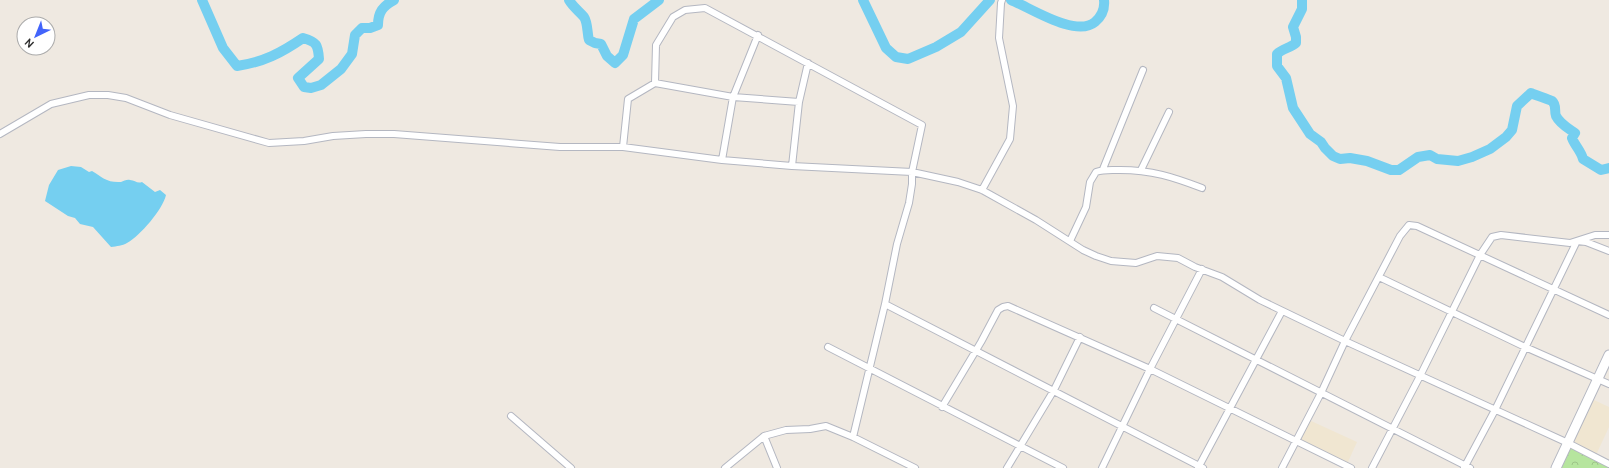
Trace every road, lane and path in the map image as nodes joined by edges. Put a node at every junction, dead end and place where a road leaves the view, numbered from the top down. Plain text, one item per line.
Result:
1 (1002, 2) edge
2 (758, 35) junction
3 (808, 63) junction
4 (1143, 70) dead end
5 (655, 83) junction
6 (733, 97) junction
7 (799, 102) junction
8 (1169, 112) dead end
9 (0, 134) edge
10 (623, 147) junction
11 (722, 160) junction
12 (792, 166) junction
13 (1103, 169) junction
14 (1141, 170) junction
15 (912, 172) junction
16 (1202, 188) dead end
17 (982, 190) junction
18 (1609, 235) edge
19 (1577, 240) junction
20 (1070, 241) junction
21 (1609, 251) edge
22 (1480, 255) junction
23 (1202, 270) junction
24 (1379, 278) junction
25 (1553, 289) junction
26 (885, 304) junction
27 (1154, 308) dead end
28 (1282, 311) junction
29 (1452, 311) junction
30 (1609, 315) edge
31 (1176, 320) junction
32 (1080, 337) junction
33 (1345, 341) junction
34 (1525, 346) junction
35 (828, 347) dead end
36 (976, 351) junction
37 (1609, 355) edge
38 (1254, 360) junction
39 (870, 369) junction
40 (1150, 369) junction
41 (1420, 376) junction
42 (1598, 379) junction
43 (1609, 384) edge
44 (1054, 390) junction
45 (1321, 393) junction
46 (942, 407) junction
47 (1229, 409) junction
48 (1495, 410) junction
49 (511, 416) dead end
50 (1122, 426) junction
51 (1393, 429) junction
52 (764, 436) junction
53 (853, 437) junction
54 (1296, 441) junction
55 (1568, 443) junction
56 (1019, 446) junction
57 (1609, 464) edge
58 (1200, 467) edge
59 (1467, 467) edge
60 (571, 468) edge
61 (725, 468) edge
62 (777, 468) edge
63 (915, 468) edge
64 (1007, 468) edge
65 (1063, 468) edge
66 (1102, 468) edge
67 (1282, 468) edge
68 (1351, 468) edge
69 (1372, 468) edge
70 (1556, 468) edge

1 - 17 street
2 - 3 street
2 - 5 street
2 - 6 street
3 - 7 street
3 - 15 street
4 - 13 street
5 - 6 street
5 - 10 street
6 - 7 street
6 - 11 street
7 - 12 street
8 - 14 street
9 - 10 street
10 - 11 street
11 - 12 street
12 - 15 street
13 - 14 street
13 - 20 street
14 - 16 street
15 - 17 street
15 - 26 street
17 - 20 street
18 - 19 street
19 - 21 street
19 - 22 street
19 - 25 street
20 - 23 street
22 - 24 street
22 - 25 street
22 - 29 street
23 - 28 street
23 - 31 street
24 - 29 street
24 - 33 street
25 - 30 street
25 - 34 street
26 - 36 street
26 - 39 street
27 - 31 street
28 - 33 street
28 - 38 street
29 - 34 street
29 - 41 street
31 - 38 street
31 - 40 street
32 - 36 street
32 - 40 street
32 - 44 street
33 - 41 street
33 - 45 street
34 - 42 street
34 - 48 street
35 - 39 street
36 - 44 street
36 - 46 street
37 - 42 main road
38 - 45 street
38 - 47 street
39 - 46 street
39 - 53 street
40 - 47 street
40 - 50 street
41 - 48 street
41 - 51 street
42 - 43 street
42 - 55 main road
44 - 50 street
44 - 56 street
45 - 51 street
45 - 54 street
46 - 56 street
47 - 54 street
47 - 58 street
48 - 55 street
48 - 59 street
49 - 60 street
50 - 58 street
50 - 66 street
51 - 59 street
51 - 69 street
52 - 53 street
52 - 61 street
52 - 62 street
53 - 63 street
54 - 67 street
54 - 68 street
55 - 57 street
55 - 70 main road
56 - 64 street
56 - 65 street

